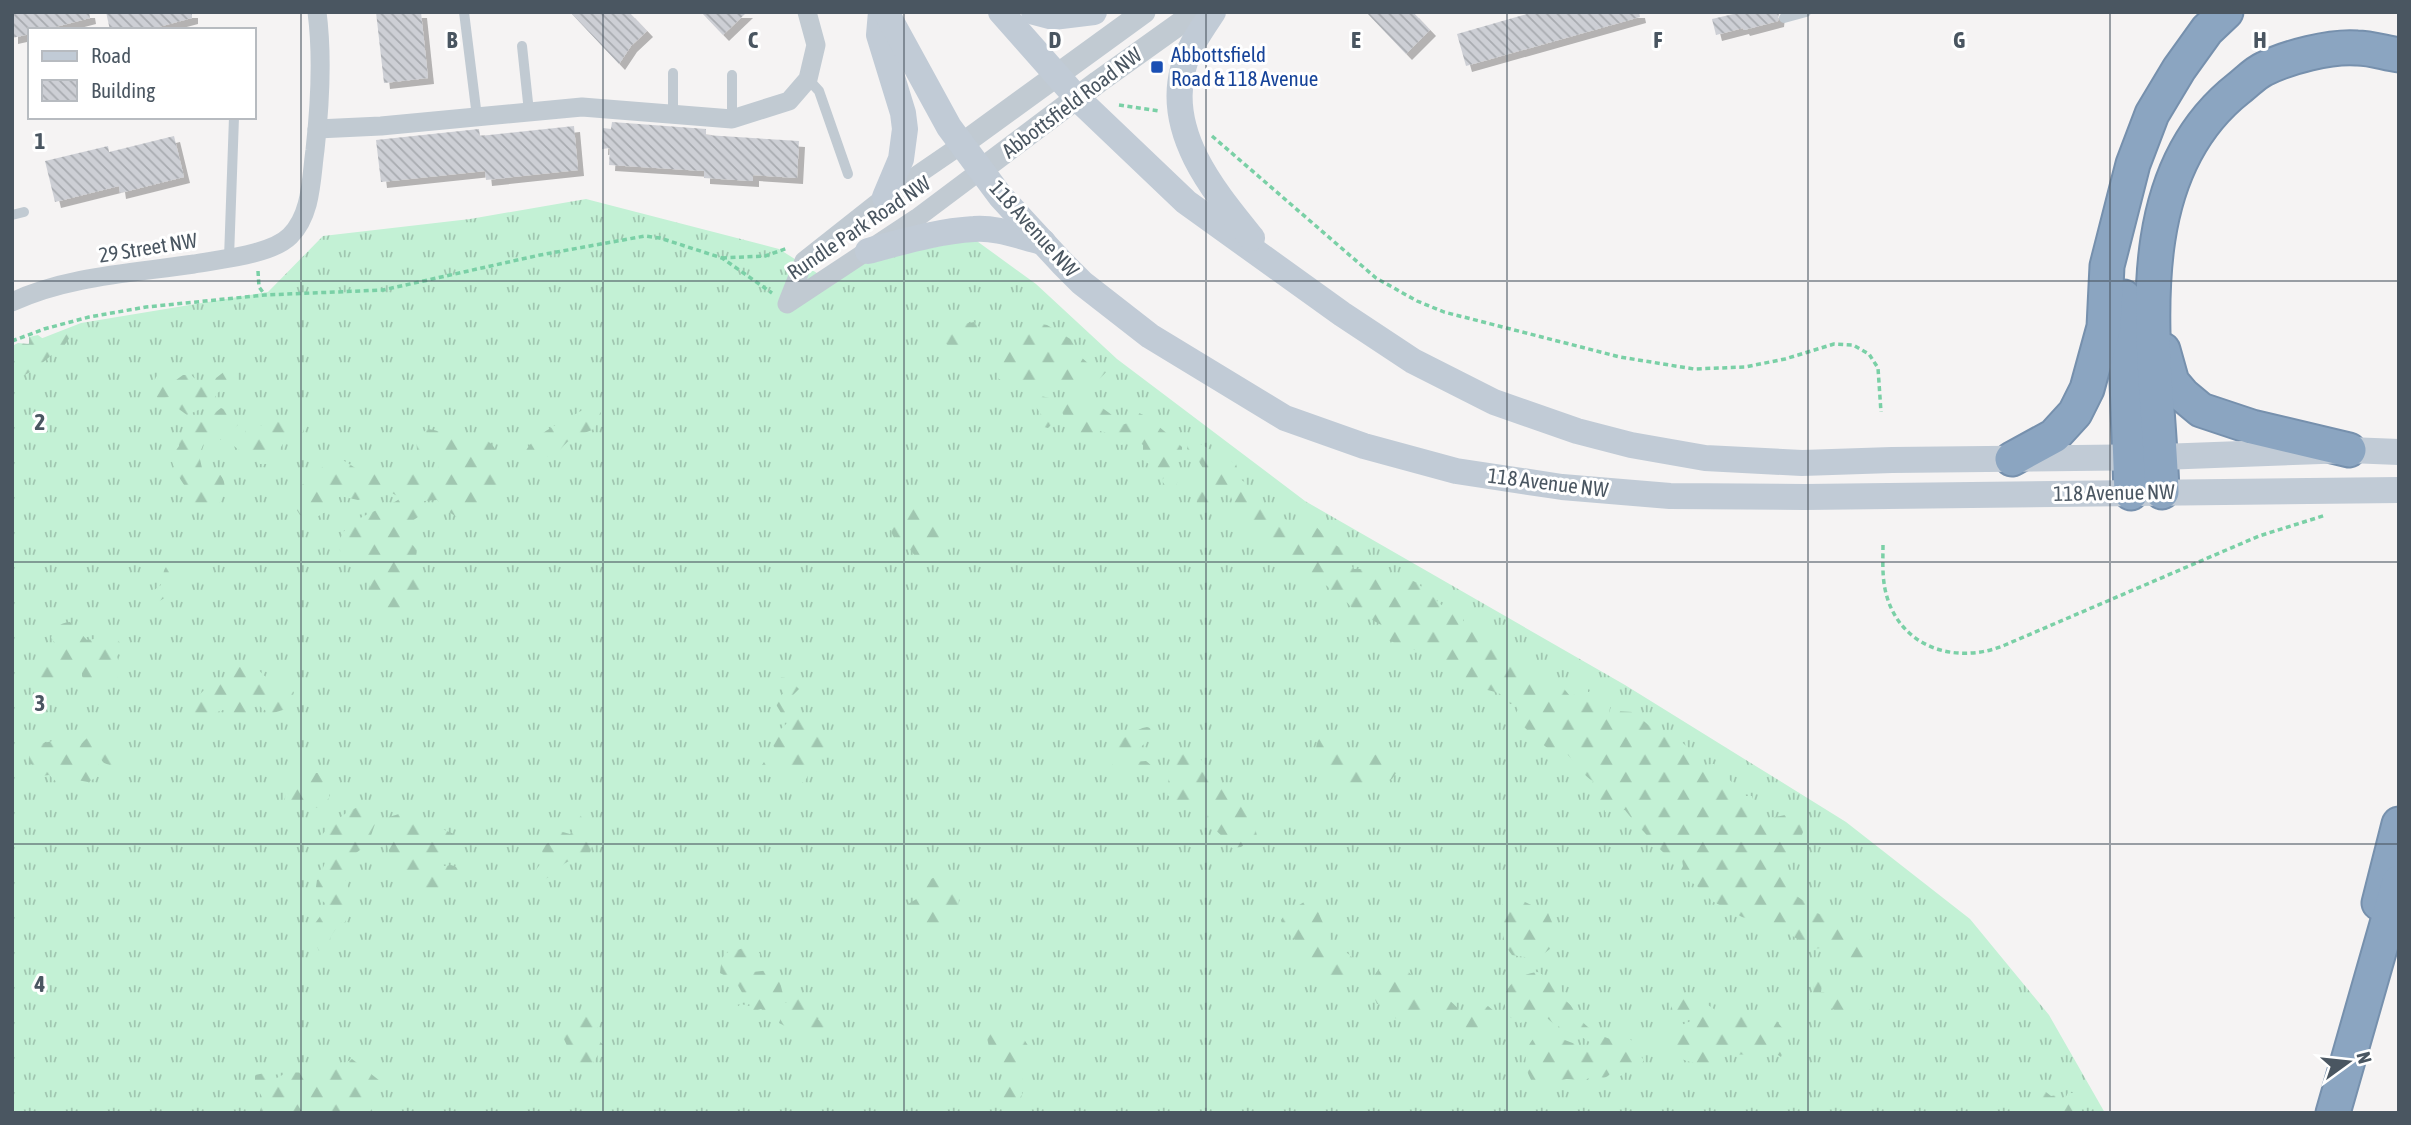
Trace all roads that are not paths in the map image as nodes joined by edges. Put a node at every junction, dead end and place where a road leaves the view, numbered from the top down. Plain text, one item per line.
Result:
1 (317, 12) edge
2 (464, 12) edge
3 (807, 12) edge
4 (884, 12) edge
5 (1002, 12) edge
6 (1034, 12) edge
7 (1094, 12) edge
8 (1144, 12) edge
9 (1196, 12) edge
10 (1213, 12) edge
11 (1806, 12) edge
12 (2226, 12) edge
13 (1784, 18) dead end
14 (522, 46) dead end
15 (2399, 55) edge
16 (673, 73) dead end
17 (732, 75) dead end
18 (1055, 75) junction
19 (808, 79) junction
20 (1078, 99) junction
21 (529, 112) junction
22 (673, 113) junction
23 (477, 117) junction
24 (234, 119) edge
25 (732, 119) junction
26 (317, 129) junction
27 (961, 145) junction
28 (981, 170) junction
29 (848, 174) dead end
30 (885, 197) junction
31 (2124, 203) junction
32 (24, 212) dead end
33 (12, 215) edge
34 (1043, 243) junction
35 (867, 251) junction
36 (229, 258) junction
37 (1270, 261) junction
38 (12, 302) edge
39 (2152, 310) junction
40 (2349, 450) junction
41 (2399, 452) edge
42 (2146, 457) junction
43 (2012, 459) junction
44 (2399, 491) edge
45 (2146, 493) junction
46 (2399, 824) edge
47 (2399, 882) edge
48 (2367, 994) junction
49 (2333, 1113) edge

1 - 26 street
2 - 23 lane
3 - 19 street
4 - 27 main road, 118 Avenue NW
4 - 30 main road
5 - 18 main road, 118 Avenue NW
6 - 7 main road
8 - 18 street, Abbottsfield Road NW
9 - 20 street, Abbottsfield Road NW
10 - 37 main road
11 - 13 lane
12 - 31 highway
14 - 21 lane
15 - 39 highway
16 - 22 lane
17 - 25 lane
18 - 20 main road, 118 Avenue NW
18 - 27 street, Abbottsfield Road NW
19 - 25 street
19 - 29 lane
20 - 28 street, Abbottsfield Road NW
20 - 37 main road, 118 Avenue NW
21 - 22 street
21 - 23 street
22 - 25 street
23 - 26 street
24 - 36 lane
26 - 36 street, 29 Street NW
27 - 28 main road, 118 Avenue NW
27 - 30 street, Rundle Park Road NW
28 - 34 main road, 118 Avenue NW
28 - 35 street, Rundle Park Road NW
30 - 35 street, Rundle Park Road NW
31 - 42 highway
31 - 43 highway
32 - 33 lane
34 - 35 main road
34 - 45 main road, 118 Avenue NW
36 - 38 street, 29 Street NW
37 - 43 main road, 118 Avenue NW
39 - 40 highway
39 - 42 highway
40 - 41 main road, 118 Avenue NW
40 - 42 main road, 118 Avenue NW
42 - 43 main road, 118 Avenue NW
42 - 45 highway
44 - 45 main road, 118 Avenue NW
46 - 48 highway
47 - 48 highway
48 - 49 highway

